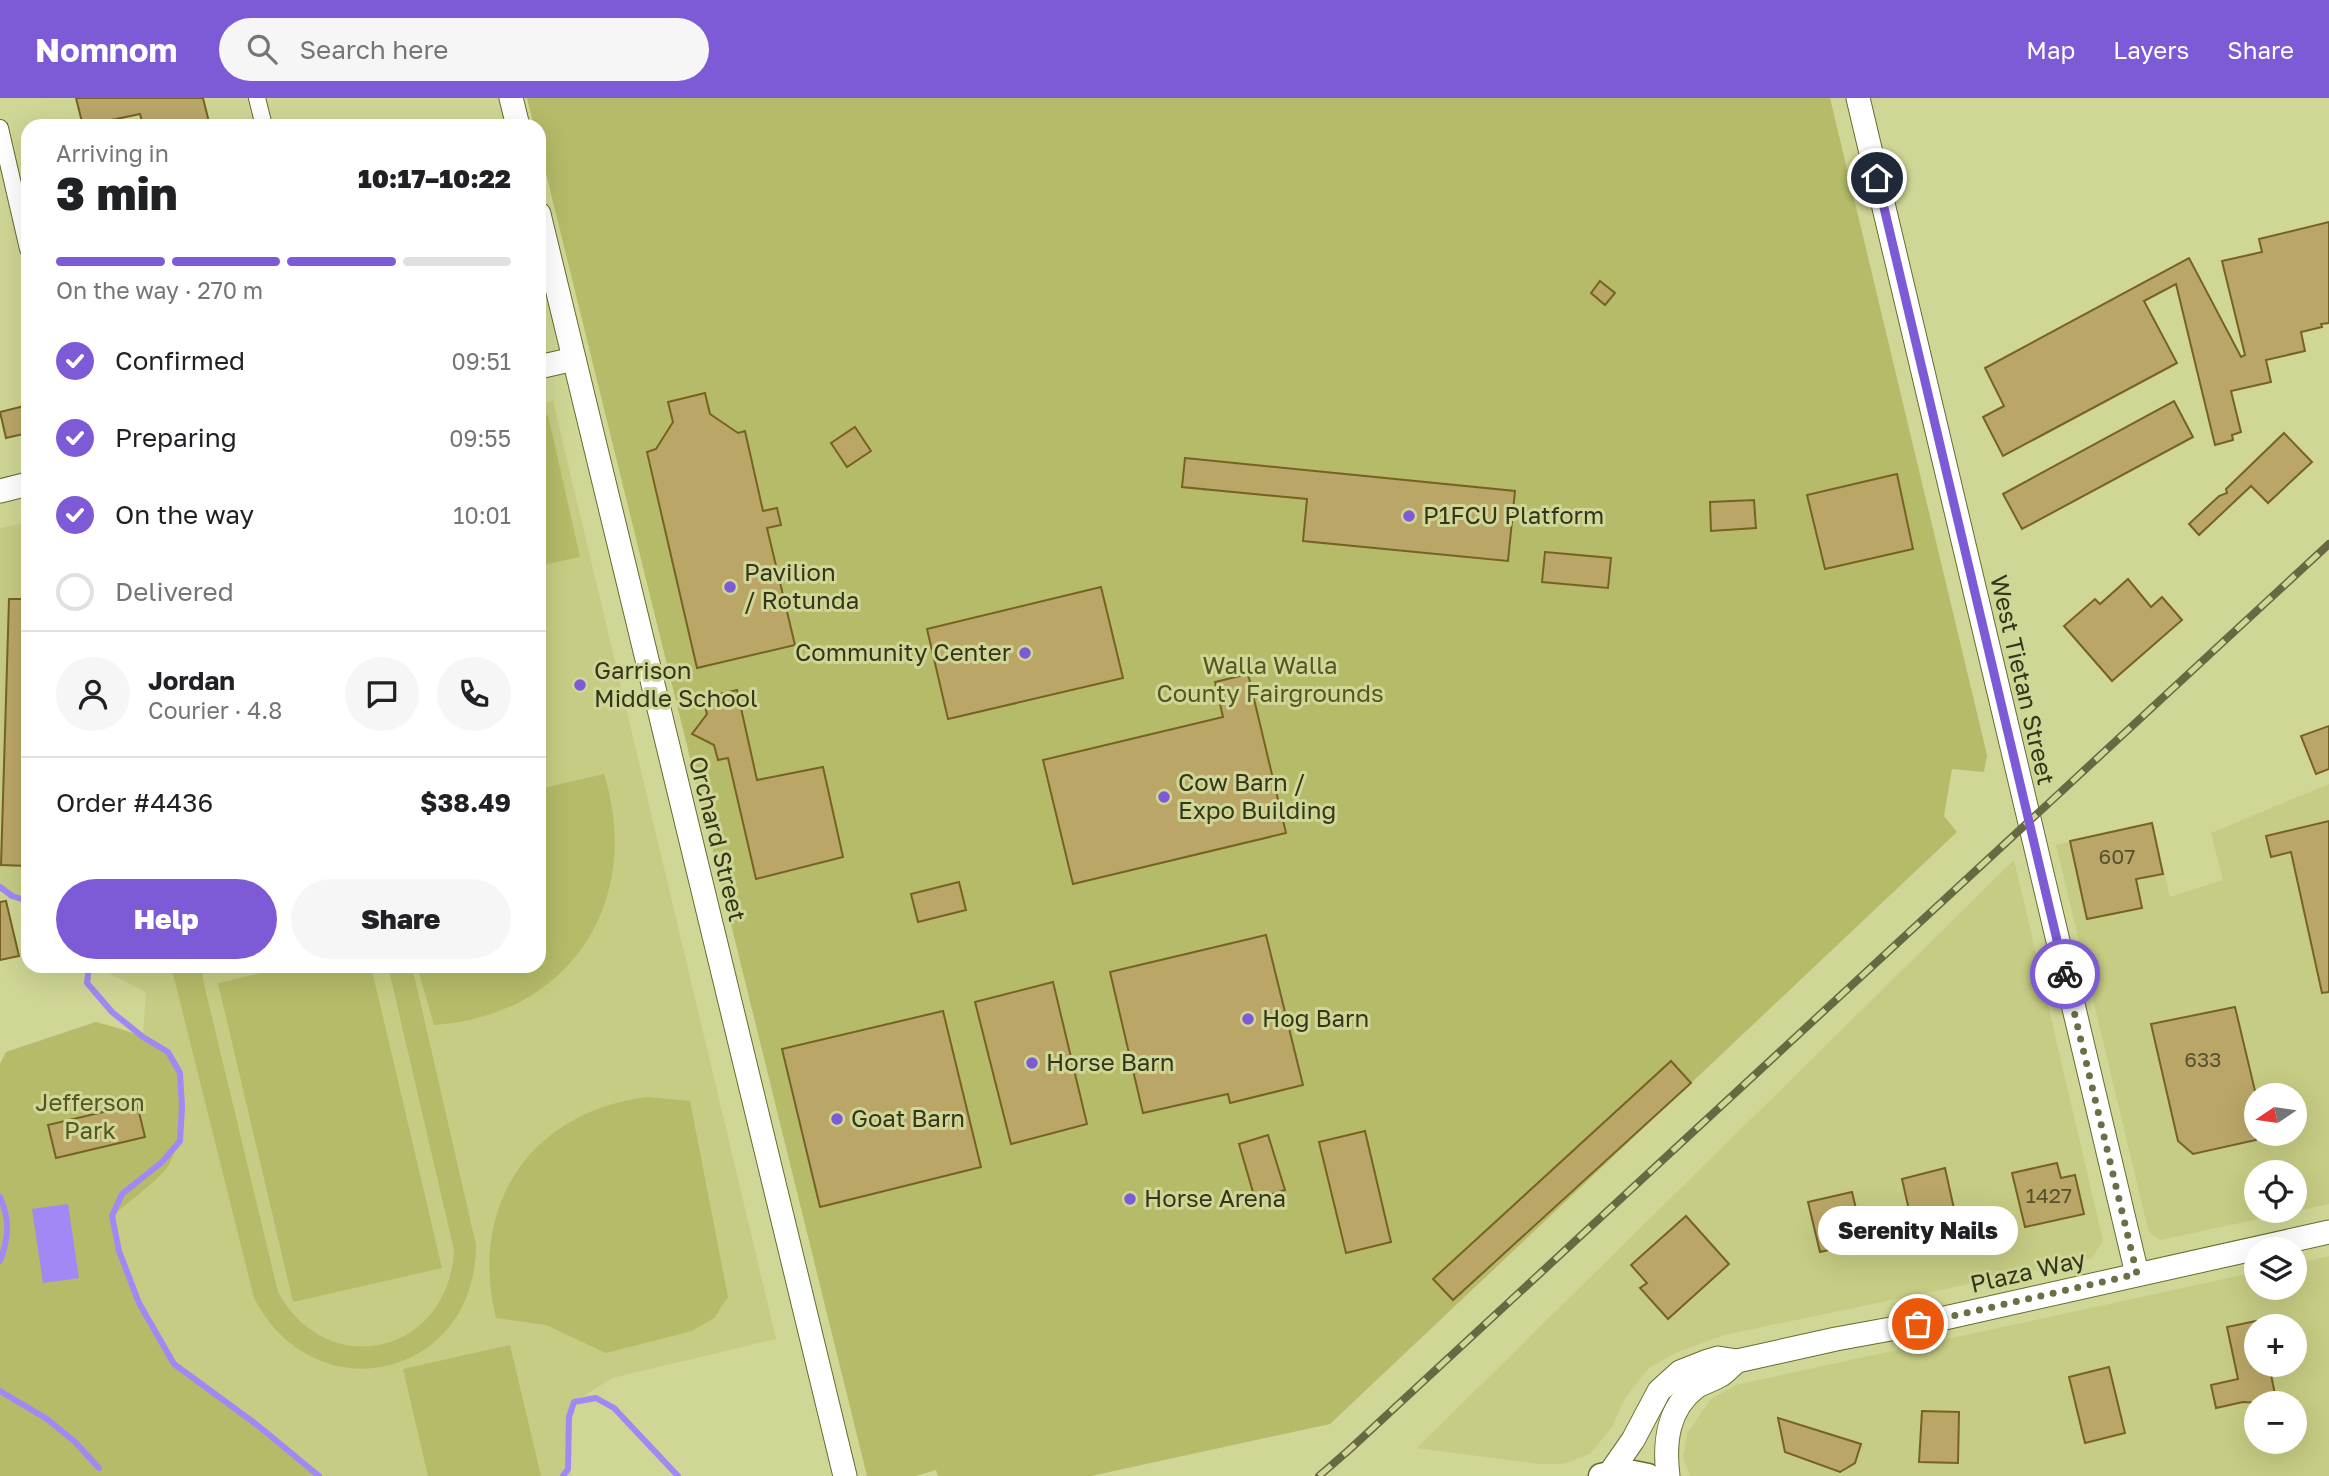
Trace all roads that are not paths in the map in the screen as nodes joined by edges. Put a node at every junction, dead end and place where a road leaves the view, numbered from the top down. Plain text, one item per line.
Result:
1 (257, 98) edge
2 (511, 98) edge
3 (1858, 98) edge
4 (262, 119) edge
5 (516, 119) edge
6 (0, 128) edge
7 (21, 218) edge
8 (546, 243) edge
9 (574, 359) junction
10 (546, 365) edge
11 (21, 486) edge
12 (0, 491) edge
13 (2329, 1232) edge
14 (2137, 1274) junction
15 (1737, 1361) junction
16 (1606, 1474) edge
17 (845, 1476) edge
18 (1648, 1476) edge
19 (1668, 1476) edge

1 - 4 street
2 - 5 main road
3 - 14 main road, West Tietan Street
6 - 7 street
8 - 9 main road, Orchard Street
9 - 10 main road
9 - 17 main road, Orchard Street
11 - 12 main road
13 - 14 main road, Plaza Way
14 - 15 main road, Plaza Way
15 - 16 main road, Plaza Way
15 - 19 main road, Plaza Way
16 - 18 main road

